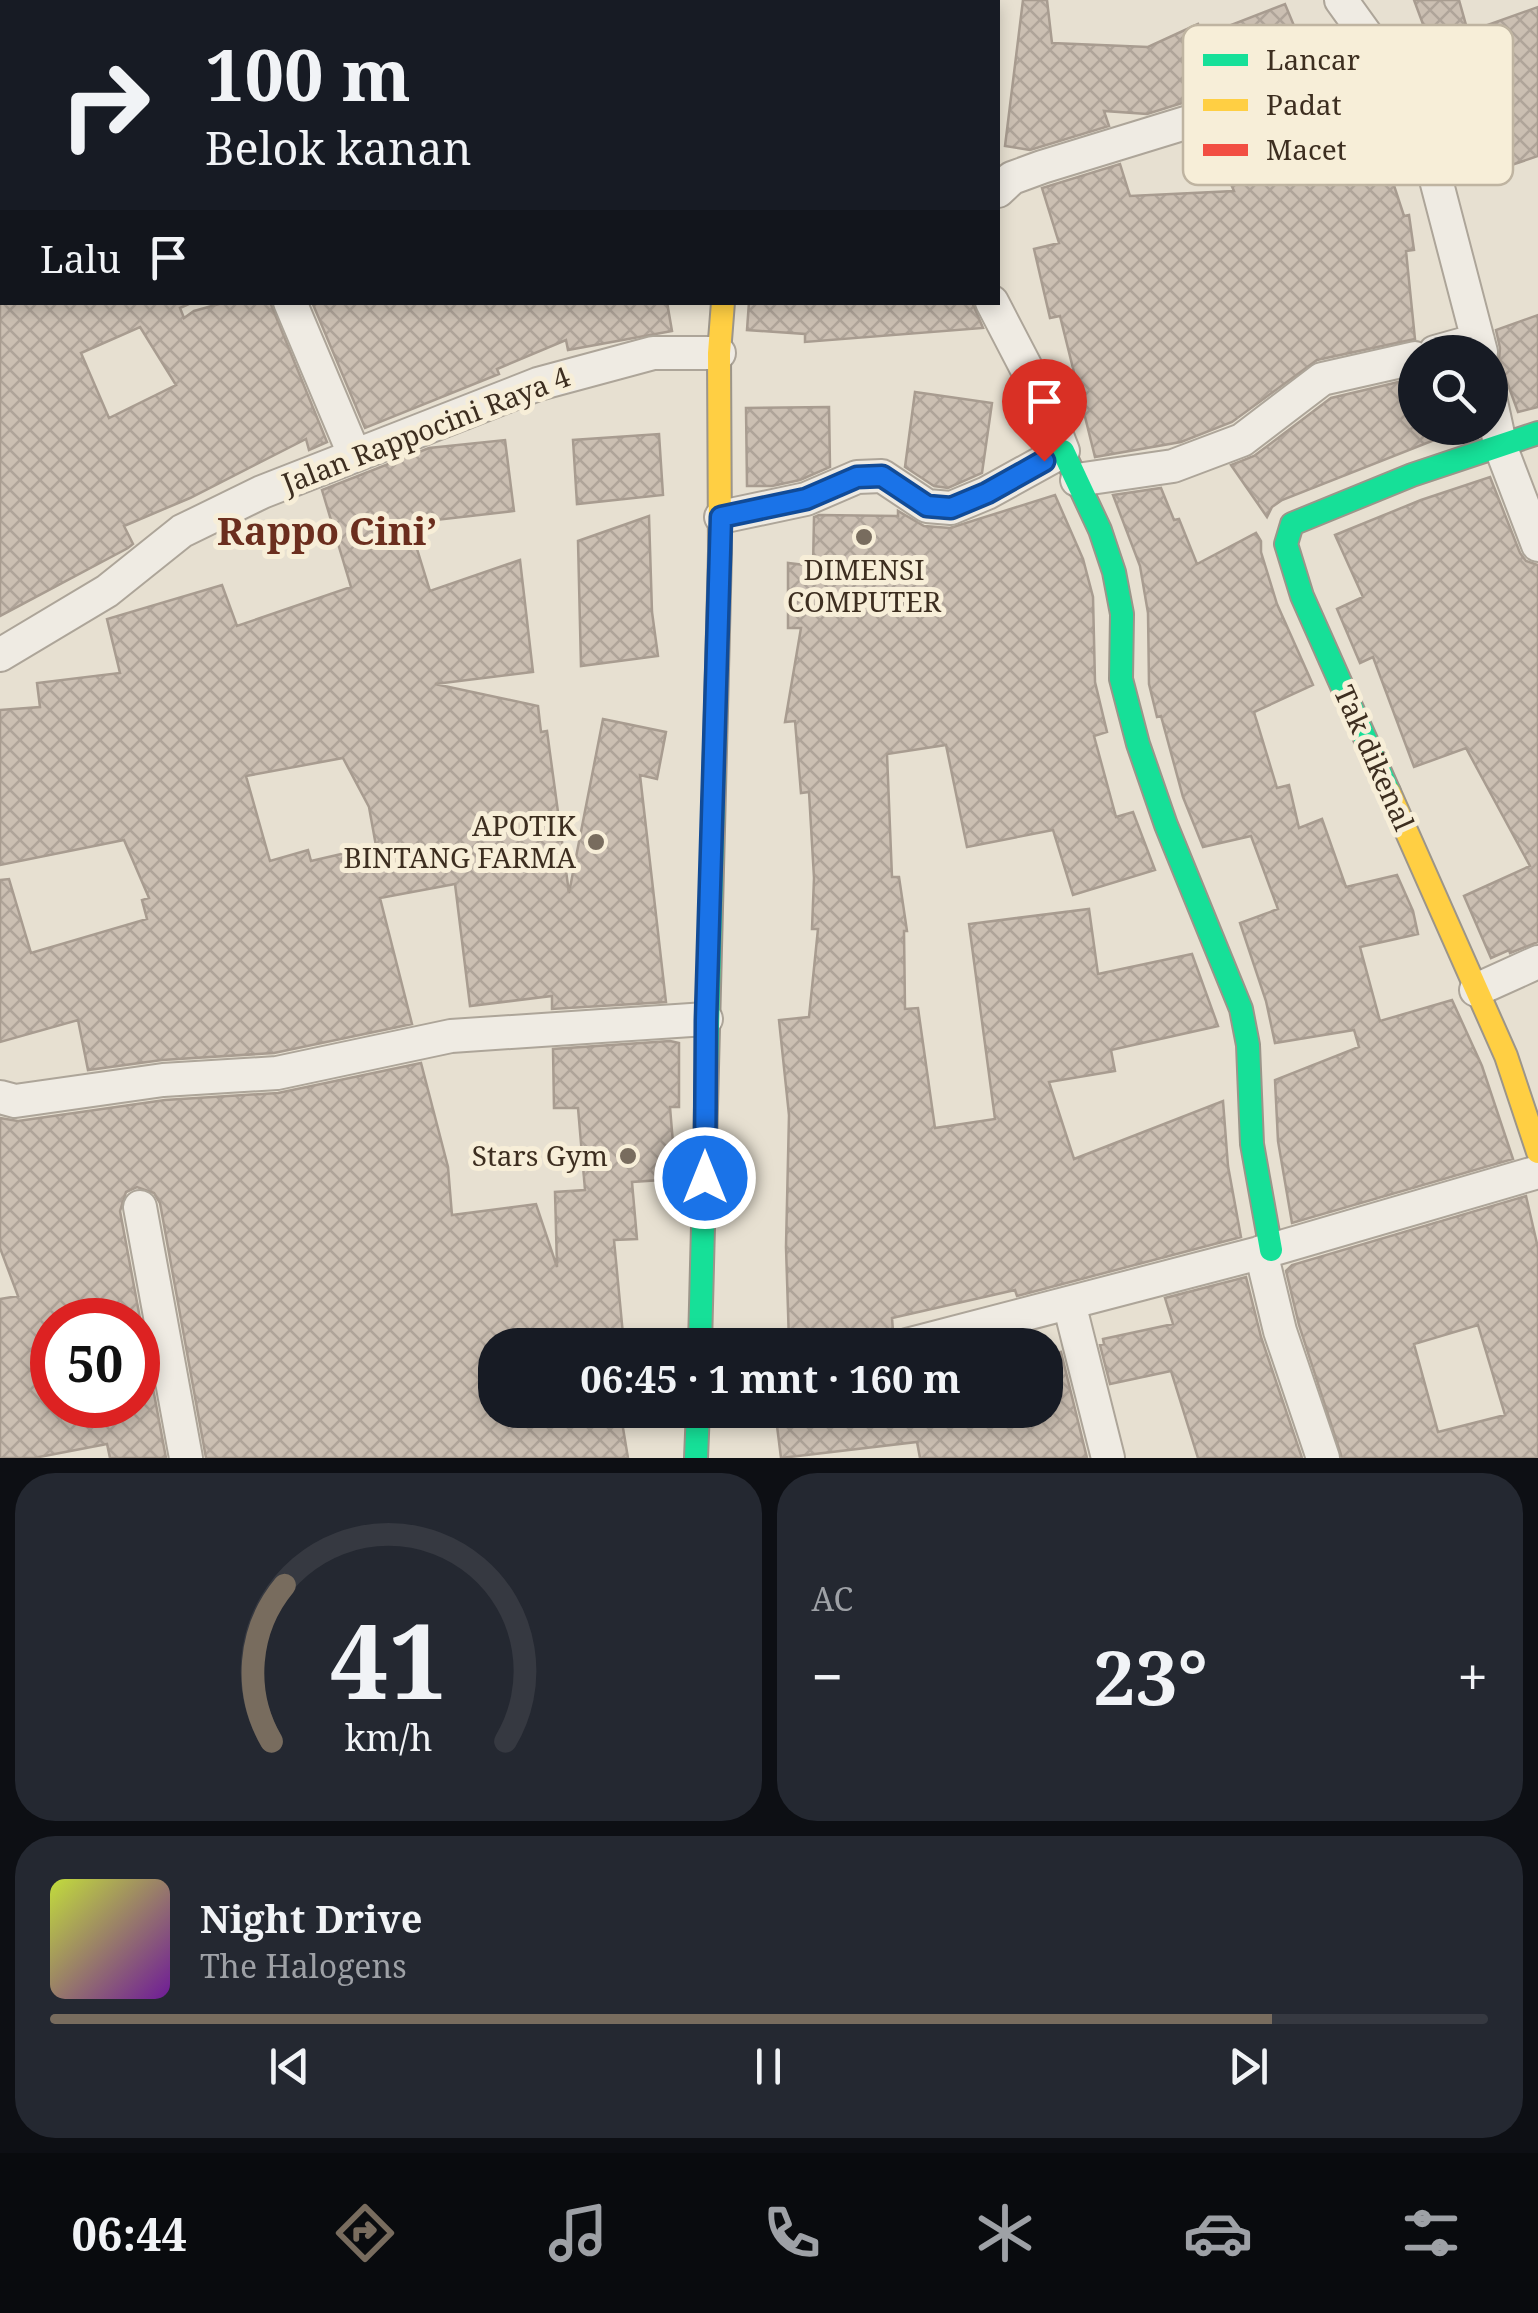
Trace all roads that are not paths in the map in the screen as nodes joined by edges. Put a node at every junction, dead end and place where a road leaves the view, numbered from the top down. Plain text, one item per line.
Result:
1 (1341, 0) edge
2 (1359, 25) edge
3 (1183, 124) edge
4 (1437, 185) edge
5 (1000, 189) edge
6 (291, 305) edge
7 (722, 305) edge
8 (994, 305) edge
9 (1476, 335) edge
10 (719, 354) junction
11 (1398, 362) edge
12 (1538, 433) edge
13 (1500, 445) edge
14 (1501, 448) junction
15 (1063, 450) junction
16 (354, 454) junction
17 (1078, 480) junction
18 (721, 517) junction
19 (1538, 545) edge
20 (0, 655) edge
21 (1538, 962) edge
22 (1476, 990) junction
23 (706, 1020) junction
24 (0, 1097) edge
25 (1538, 1152) edge
26 (1538, 1172) edge
27 (140, 1208) dead end
28 (1266, 1251) junction
29 (1069, 1303) junction
30 (701, 1328) edge
31 (973, 1328) edge
32 (697, 1428) edge
33 (186, 1458) edge
34 (696, 1458) edge
35 (1108, 1458) edge
36 (1322, 1458) edge

1 - 2 street
3 - 5 street
4 - 9 street
6 - 16 street
7 - 10 street
8 - 15 street
10 - 16 street, Jalan Rappocini Raya 4
10 - 18 street
11 - 17 street
12 - 14 street
13 - 14 street
14 - 19 street
14 - 22 street, Tak dikenal
15 - 17 street
15 - 18 street
16 - 20 street, Jalan Rappocini Raya 4
17 - 28 street
18 - 23 street
21 - 22 street
22 - 25 street, Tak dikenal
23 - 24 street
23 - 30 street
26 - 28 street
27 - 33 street
28 - 29 street
28 - 36 street
29 - 31 street
29 - 35 street
32 - 34 street

